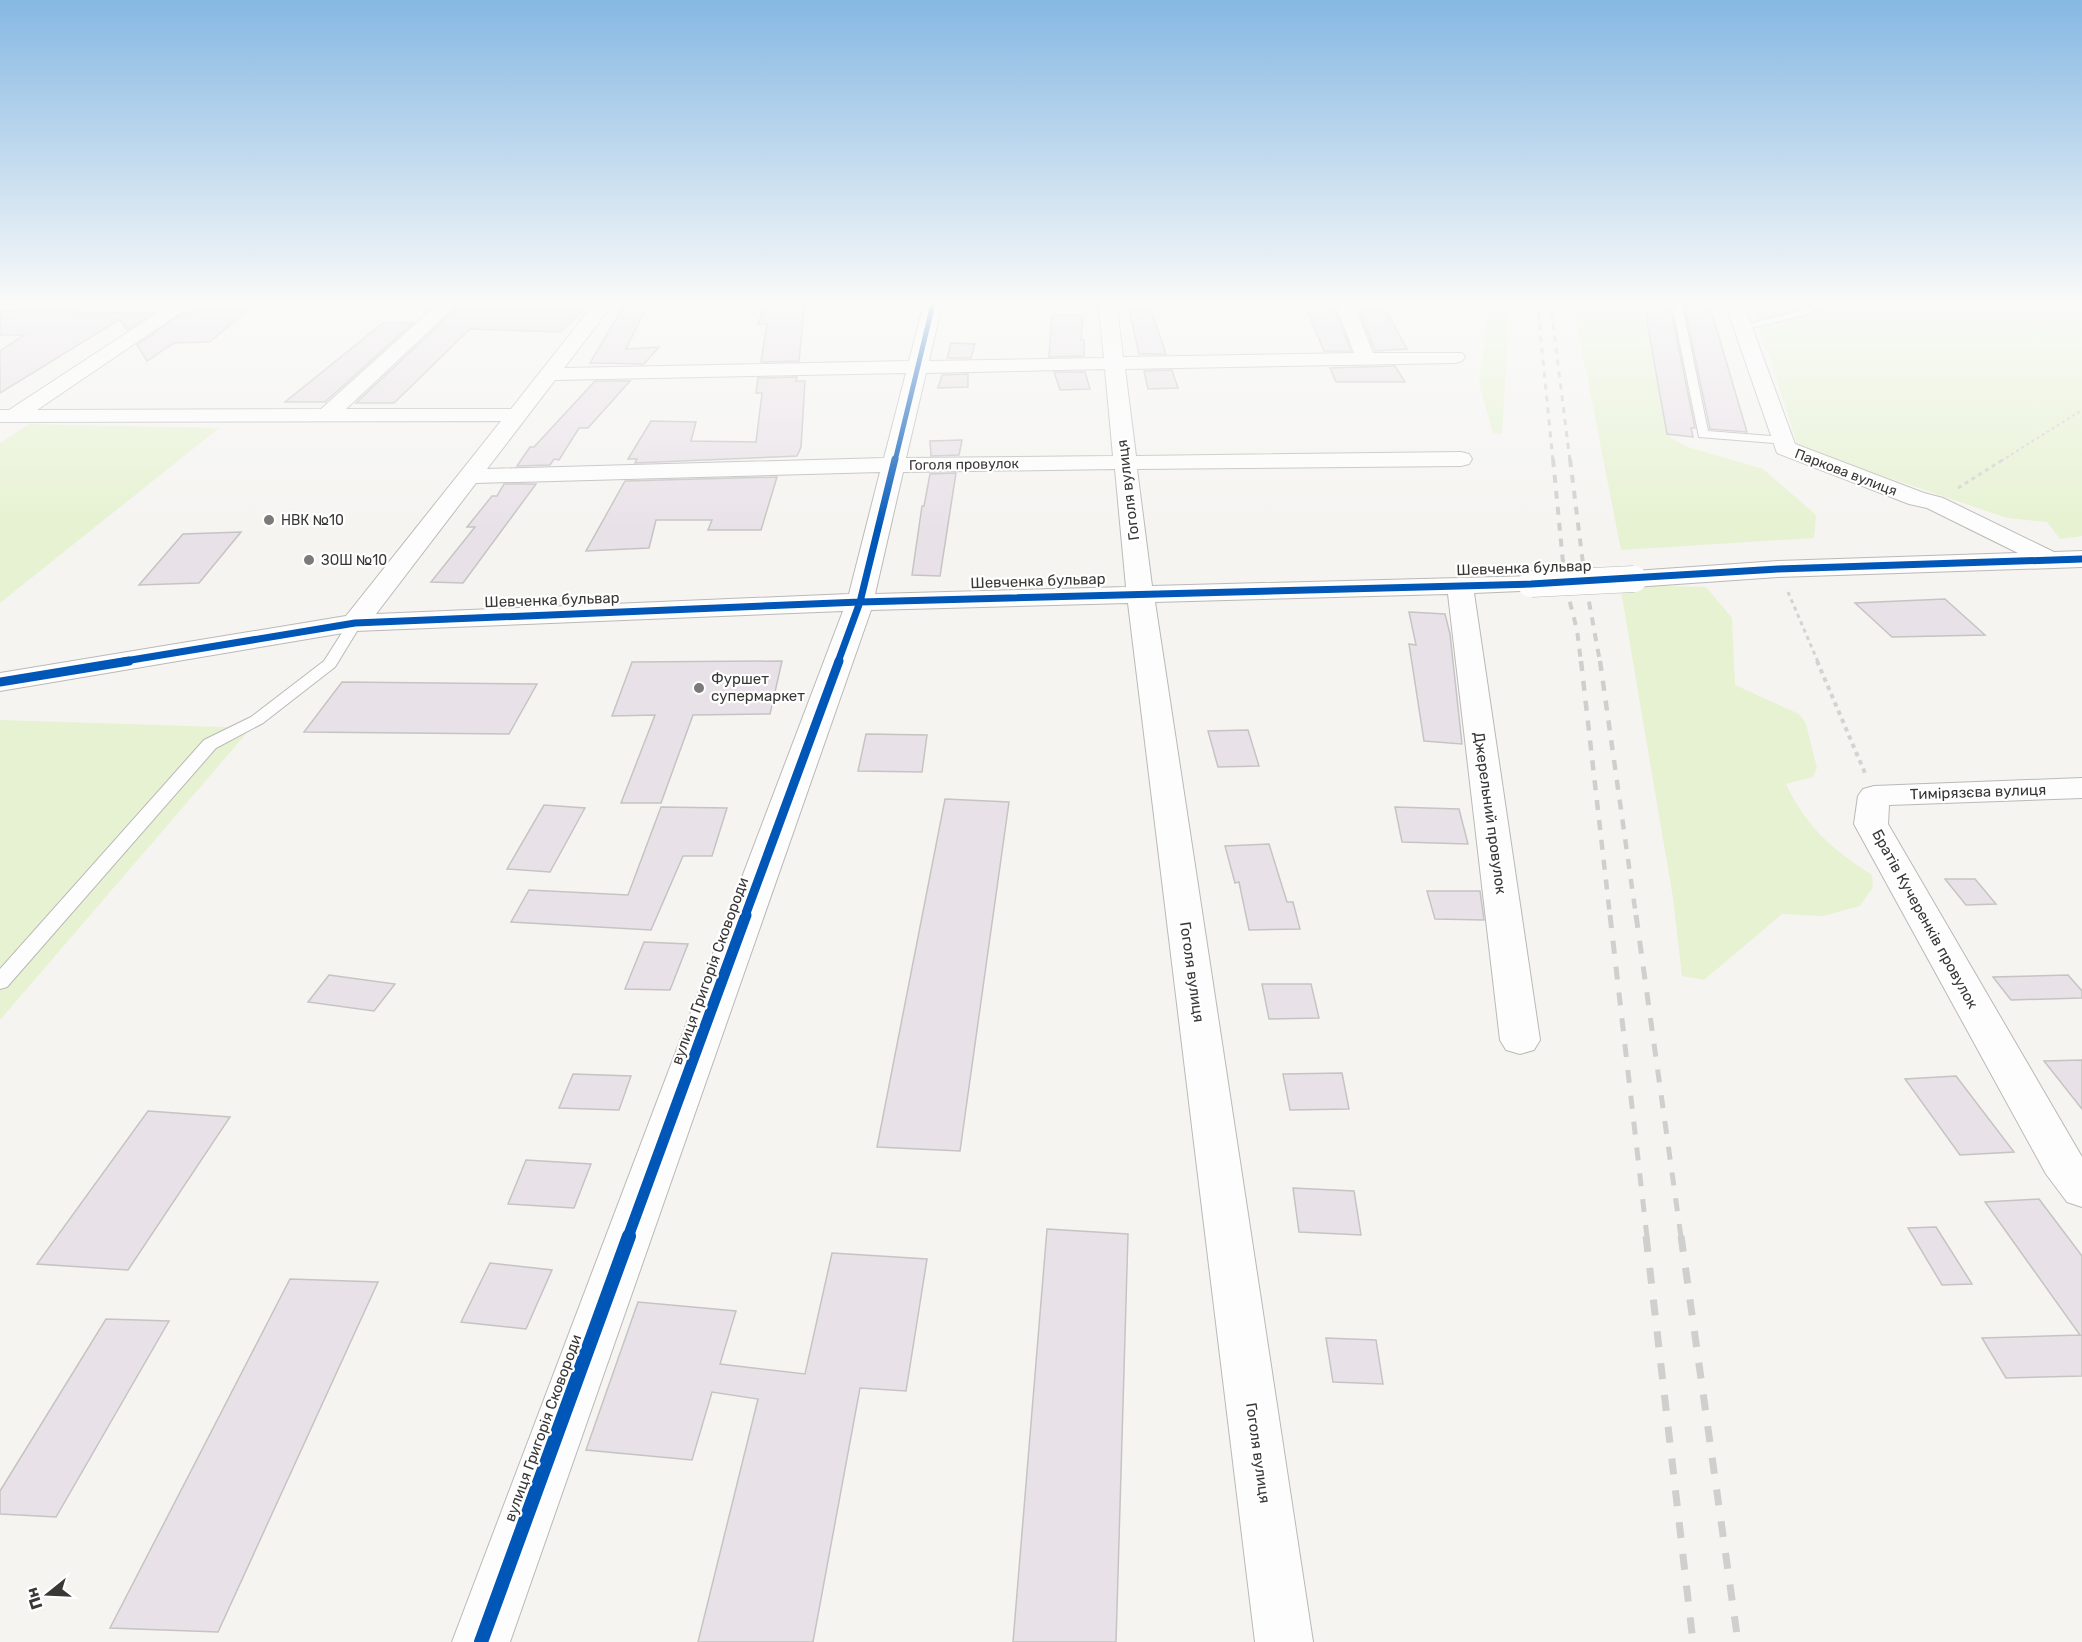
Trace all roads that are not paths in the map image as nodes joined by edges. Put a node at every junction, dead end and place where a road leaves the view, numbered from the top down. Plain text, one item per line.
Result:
1 (71, 377) edge
2 (369, 377) edge
3 (548, 377) edge
4 (914, 377) edge
5 (1114, 377) edge
6 (1691, 377) edge
7 (1760, 377) edge
8 (328, 414) junction
9 (516, 415) junction
10 (5, 419) edge
11 (1782, 441) junction
12 (1461, 459) dead end
13 (1124, 462) junction
14 (894, 465) junction
15 (468, 476) junction
16 (2050, 559) junction
17 (2082, 559) edge
18 (1460, 586) junction
19 (1140, 593) junction
20 (860, 602) junction
21 (355, 623) junction
22 (0, 682) edge
23 (2082, 788) edge
24 (1874, 796) joint
25 (0, 982) edge
26 (1520, 1040) dead end
27 (2075, 1171) edge
28 (481, 1642) edge
29 (1284, 1642) edge

1 - 10 street
2 - 8 street
3 - 9 street
4 - 14 street, вулиця Григорія Сковороди
5 - 13 street, Гоголя вулиця
6 - 11 lane
7 - 11 street, Паркова вулиця
8 - 9 street
8 - 10 street
9 - 15 street
11 - 16 street, Паркова вулиця
12 - 13 street, Гоголя провулок
13 - 14 street, Гоголя провулок
13 - 19 street, Гоголя вулиця
14 - 15 street, Гоголя провулок
14 - 20 street, вулиця Григорія Сковороди
15 - 21 street
16 - 17 street, Шевченка бульвар
16 - 18 street, Шевченка бульвар, bridge
18 - 19 street, Шевченка бульвар
18 - 26 street, Джерельний провулок
19 - 20 street, Шевченка бульвар
19 - 29 street, Гоголя вулиця
20 - 21 street, Шевченка бульвар
20 - 28 street, вулиця Григорія Сковороди
21 - 22 street, Шевченка бульвар
21 - 25 lane
23 - 24 street, Тимірязєва вулиця
24 - 27 street, Братів Кучеренків провулок

